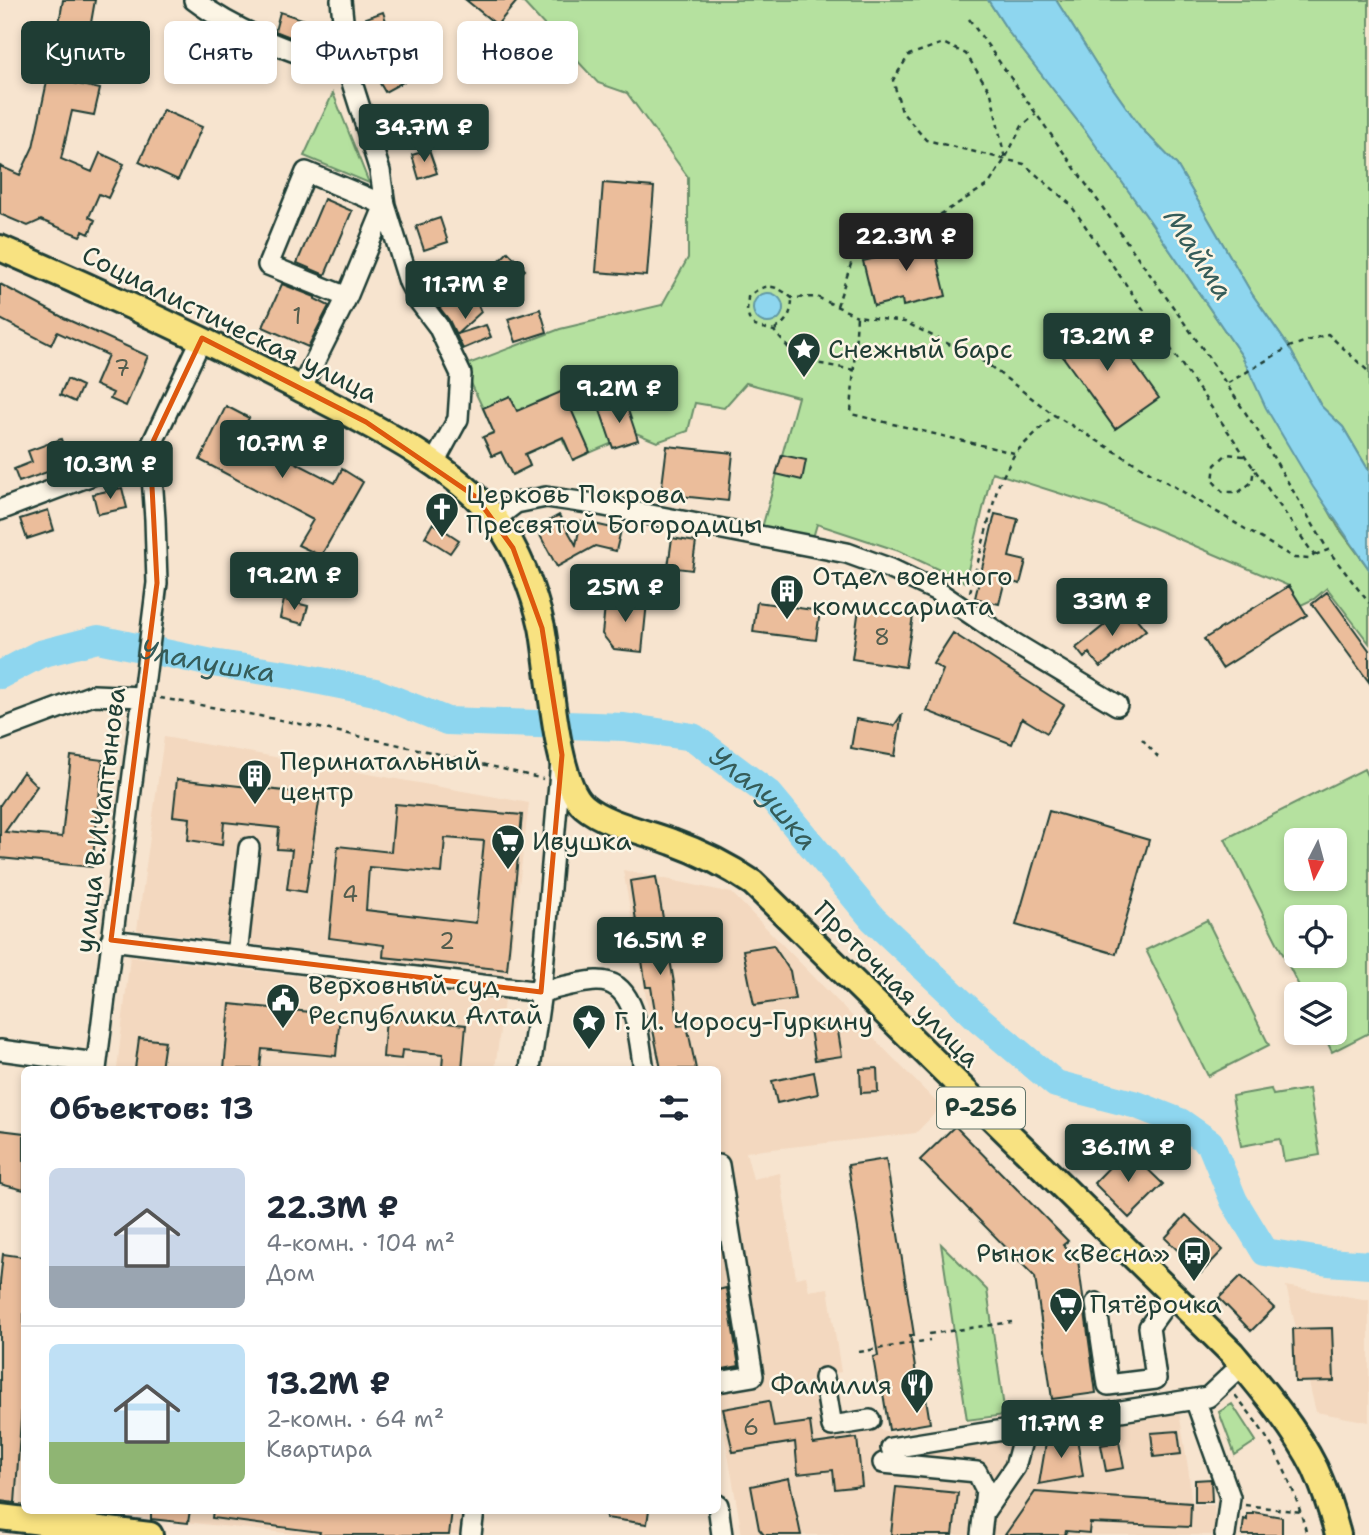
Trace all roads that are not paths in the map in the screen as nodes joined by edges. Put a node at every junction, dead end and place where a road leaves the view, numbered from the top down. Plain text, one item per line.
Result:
1 (194, 0) edge
2 (341, 0) edge
3 (343, 21) edge
4 (291, 50) edge
5 (352, 84) edge
6 (385, 205) junction
7 (0, 248) edge
8 (346, 297) junction
9 (202, 338) junction
10 (301, 389) junction
11 (150, 448) junction
12 (434, 463) junction
13 (0, 510) edge
14 (495, 519) junction
15 (149, 694) junction
16 (1117, 705) dead end
17 (0, 730) edge
18 (562, 755) junction
19 (249, 848) dead end
20 (111, 940) junction
21 (237, 955) junction
22 (541, 992) junction
23 (0, 1050) edge
24 (96, 1066) edge
25 (530, 1066) edge
26 (643, 1066) edge
27 (721, 1177) edge
28 (1172, 1295) junction
29 (1097, 1303) dead end
30 (1242, 1365) junction
31 (824, 1378) dead end
32 (721, 1382) edge
33 (1195, 1399) junction
34 (870, 1420) dead end
35 (1027, 1426) junction
36 (984, 1513) junction
37 (474, 1514) edge
38 (719, 1514) edge
39 (0, 1517) edge
40 (45, 1522) edge
41 (150, 1535) edge
42 (471, 1535) edge
43 (722, 1535) edge
44 (981, 1535) edge
45 (1225, 1535) edge
46 (1338, 1535) edge

1 - 4 street
2 - 3 street
5 - 6 street
6 - 8 street
6 - 8 street
6 - 12 street
7 - 9 main road, Социалистическая улица / Р-256
8 - 10 street
9 - 10 main road, Социалистическая улица / Р-256
9 - 11 street, улица В.И.Чаптынова
10 - 12 main road, Социалистическая улица / Р-256
11 - 13 street
11 - 15 street, улица В.И.Чаптынова
12 - 14 main road, Социалистическая улица / Р-256
14 - 16 street
14 - 18 main road, Социалистическая улица / Р-256
15 - 17 street
15 - 20 street, улица В.И.Чаптынова
18 - 22 street
18 - 28 main road, Проточная улица / Р-256
19 - 21 street
20 - 21 street
20 - 24 street, улица В.И.Чаптынова
21 - 22 street
22 - 25 street
22 - 26 street
23 - 24 street
27 - 32 street
28 - 29 street
28 - 30 main road, Проточная улица / Р-256
30 - 33 street
30 - 46 main road, Проточная улица / Р-256
31 - 34 street
33 - 35 street
33 - 45 street
35 - 36 street
35 - 36 street
36 - 44 street
37 - 42 street
38 - 43 street
39 - 40 main road
40 - 41 main road

